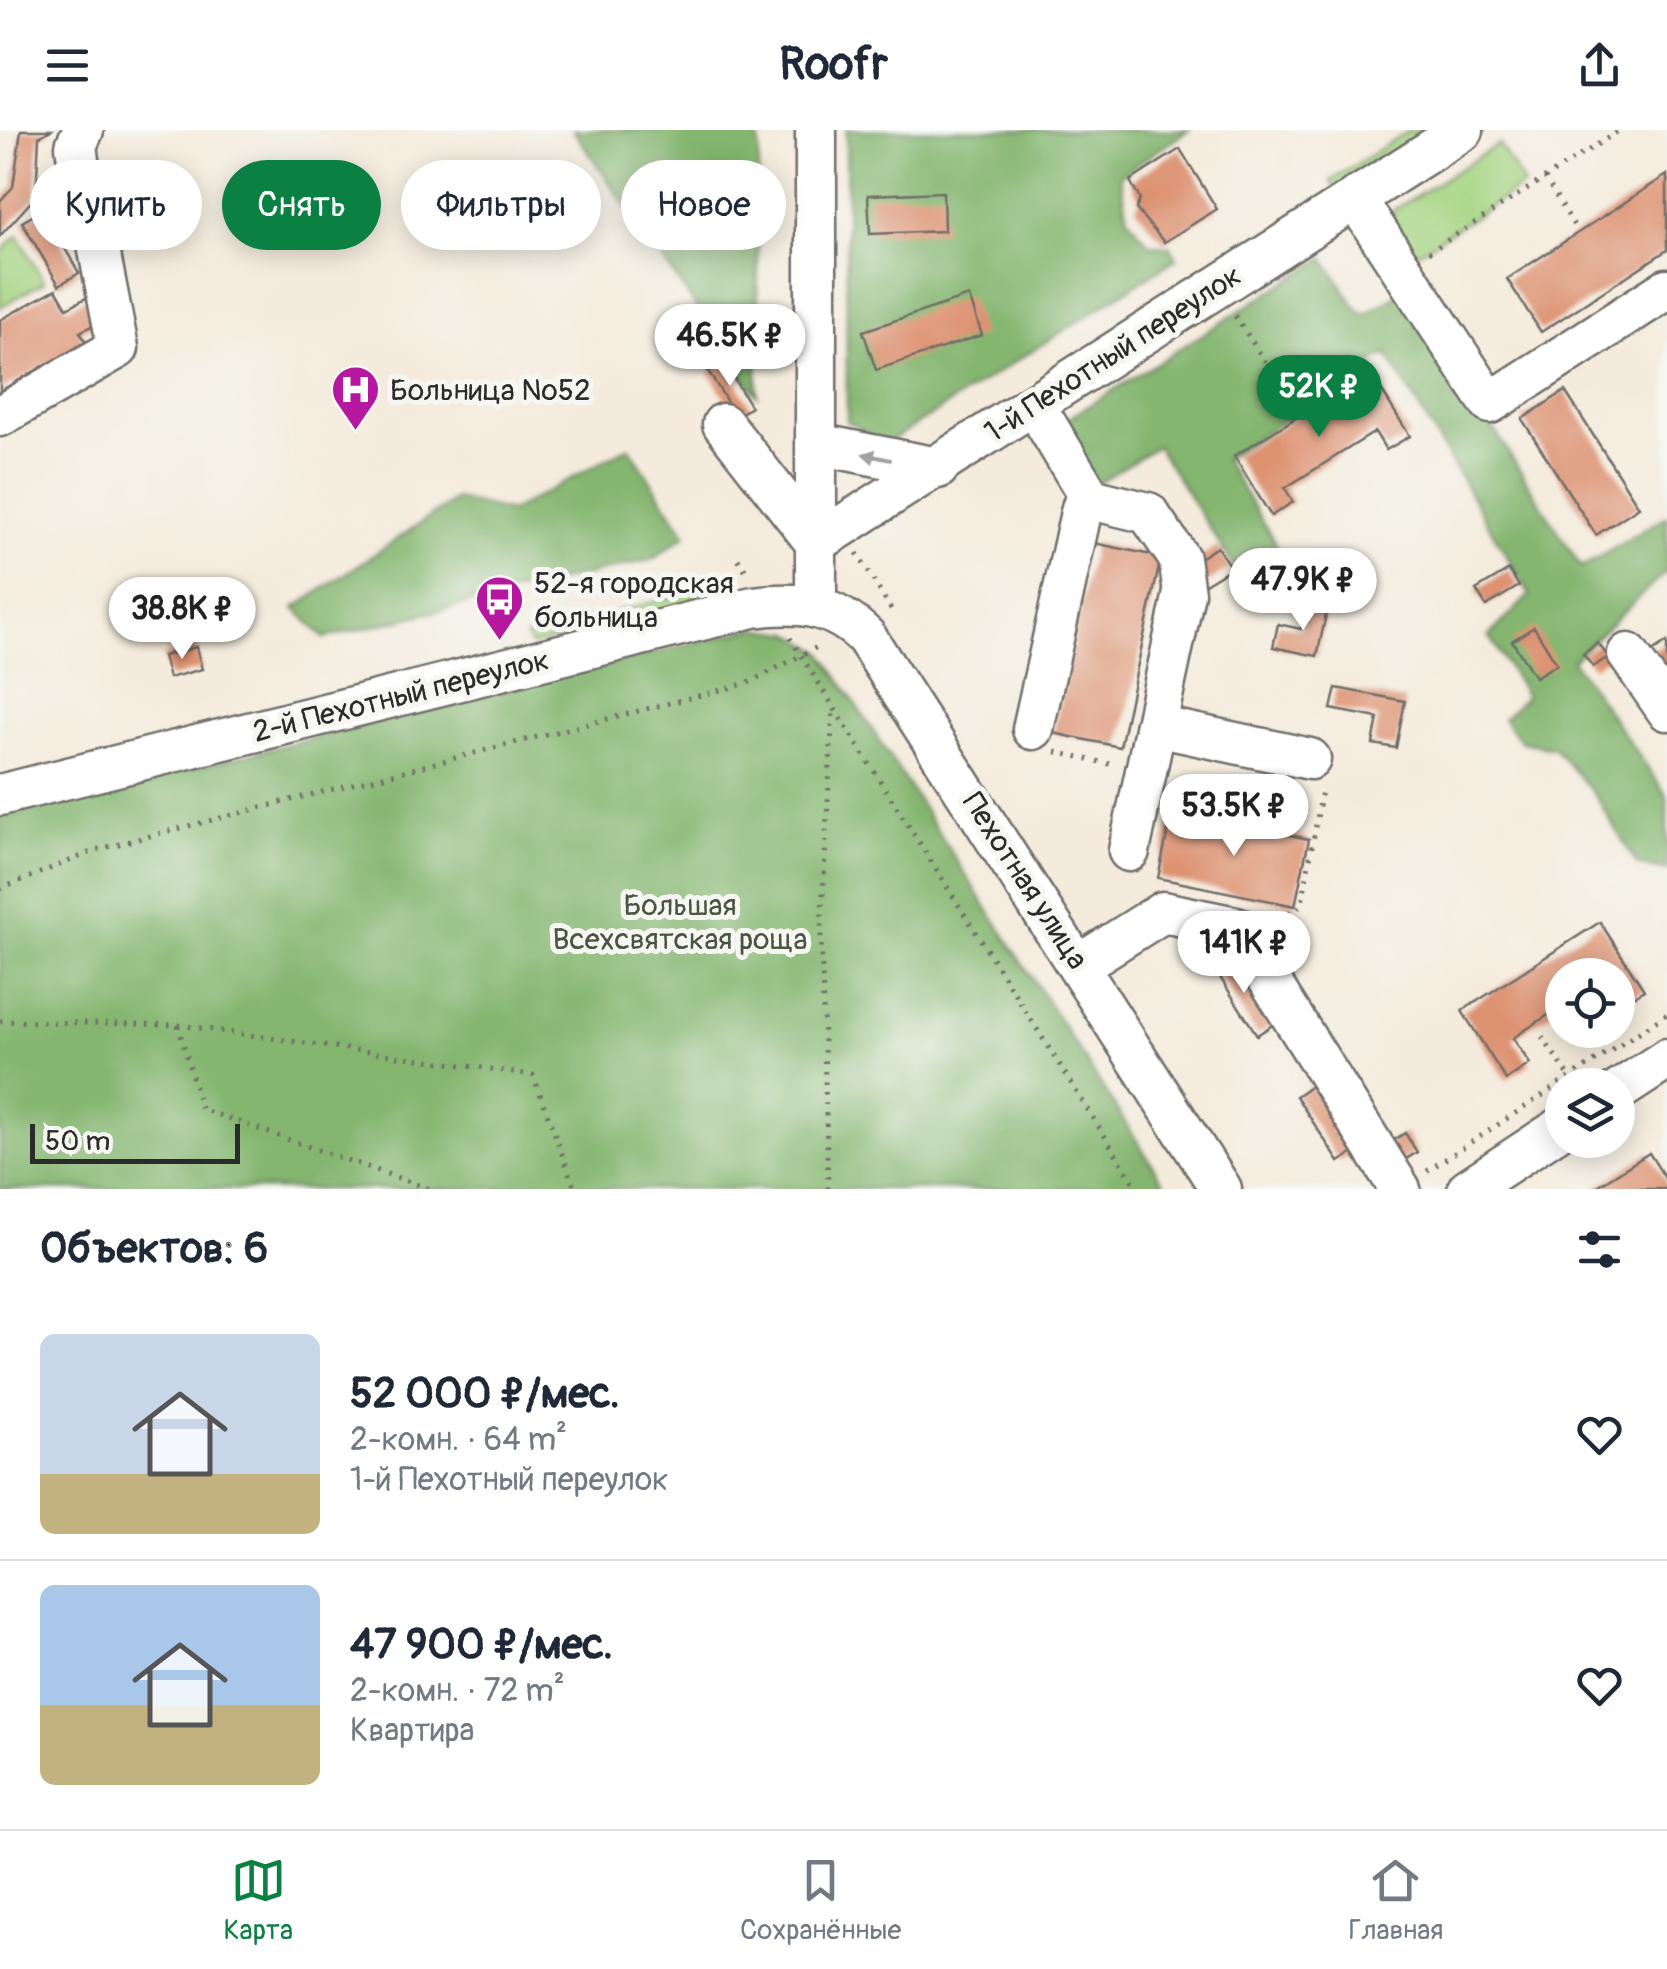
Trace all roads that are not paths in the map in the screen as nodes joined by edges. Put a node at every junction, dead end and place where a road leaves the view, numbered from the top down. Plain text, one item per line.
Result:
1 (83, 130) edge
2 (816, 130) edge
3 (1462, 130) edge
4 (1355, 198) junction
5 (1667, 289) edge
6 (1035, 406) junction
7 (0, 416) edge
8 (723, 424) dead end
9 (816, 444) junction
10 (938, 468) junction
11 (1091, 499) junction
12 (816, 543) junction
13 (809, 605) junction
14 (1628, 654) dead end
15 (1667, 710) edge
16 (1156, 726) junction
17 (1033, 729) road end
18 (1310, 759) road end
19 (0, 795) edge
20 (1129, 851) dead end
21 (1079, 965) junction
22 (1667, 1059) edge
23 (1635, 1080) edge
24 (1545, 1138) edge
25 (1220, 1189) edge
26 (1400, 1189) edge
27 (1468, 1189) edge

1 - 7 street
2 - 9 street
3 - 4 street, 1-й Пехотный переулок
4 - 5 street
4 - 6 street, 1-й Пехотный переулок
6 - 10 street, 1-й Пехотный переулок
6 - 11 street
8 - 12 street
10 -> 9 street
9 - 12 street
10 - 12 street, 1-й Пехотный переулок
11 - 16 street
11 - 17 street
12 - 13 street
13 - 19 street, 2-й Пехотный переулок
13 - 21 street, Пехотная улица
14 - 15 street
16 - 18 street
16 - 20 street
21 - 25 street, Пехотная улица
21 - 26 street
22 - 23 street
24 - 27 street

